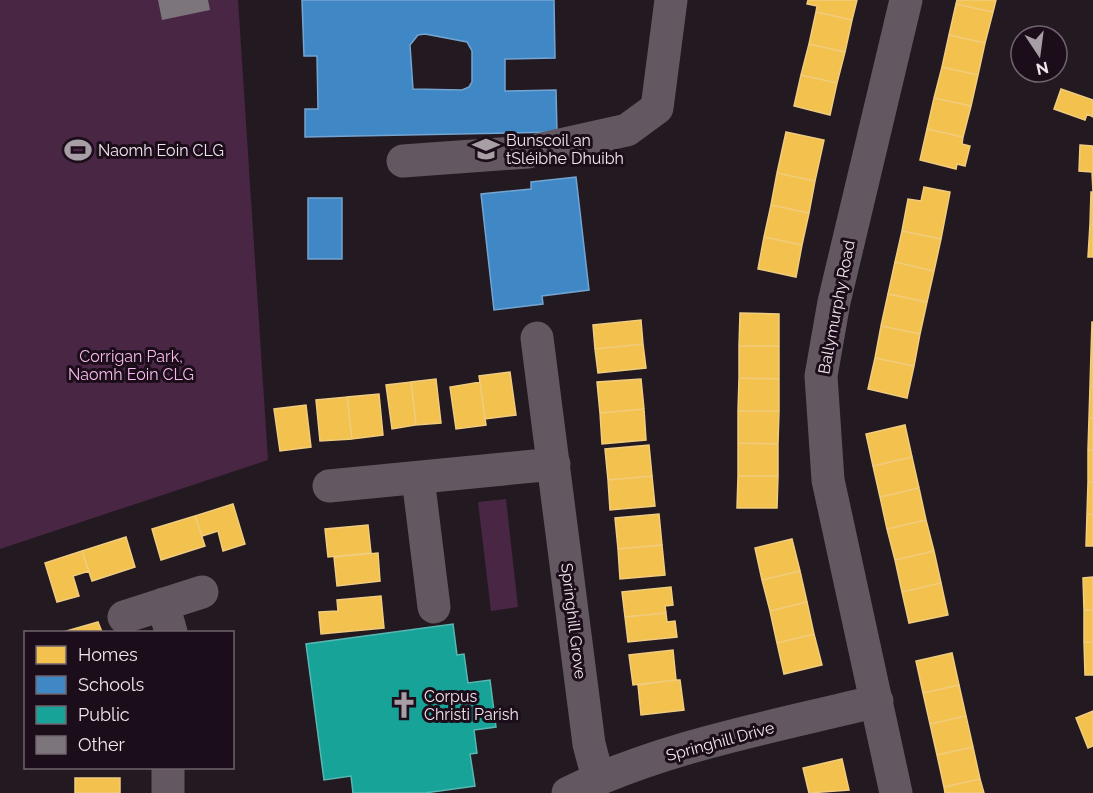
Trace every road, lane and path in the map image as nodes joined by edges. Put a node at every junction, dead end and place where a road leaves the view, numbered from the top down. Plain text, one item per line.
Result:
1 (671, 0) edge
2 (906, 0) edge
3 (403, 161) dead end
4 (537, 338) dead end
5 (554, 464) junction
6 (418, 478) junction
7 (329, 486) dead end
8 (202, 592) dead end
9 (434, 608) dead end
10 (124, 617) dead end
11 (167, 618) edge
12 (877, 701) junction
13 (168, 769) edge
14 (598, 778) junction
15 (168, 793) edge
16 (568, 793) edge
17 (896, 793) edge

1 - 3 street
2 - 12 street, Ballymurphy Road
4 - 5 street, Springhill Grove
5 - 6 street
5 - 14 street, Springhill Grove
6 - 7 street
6 - 9 street
8 - 11 street
10 - 11 street
12 - 14 street, Springhill Drive
12 - 17 street, Ballymurphy Road
13 - 15 street
14 - 16 street, Springhill Drive

